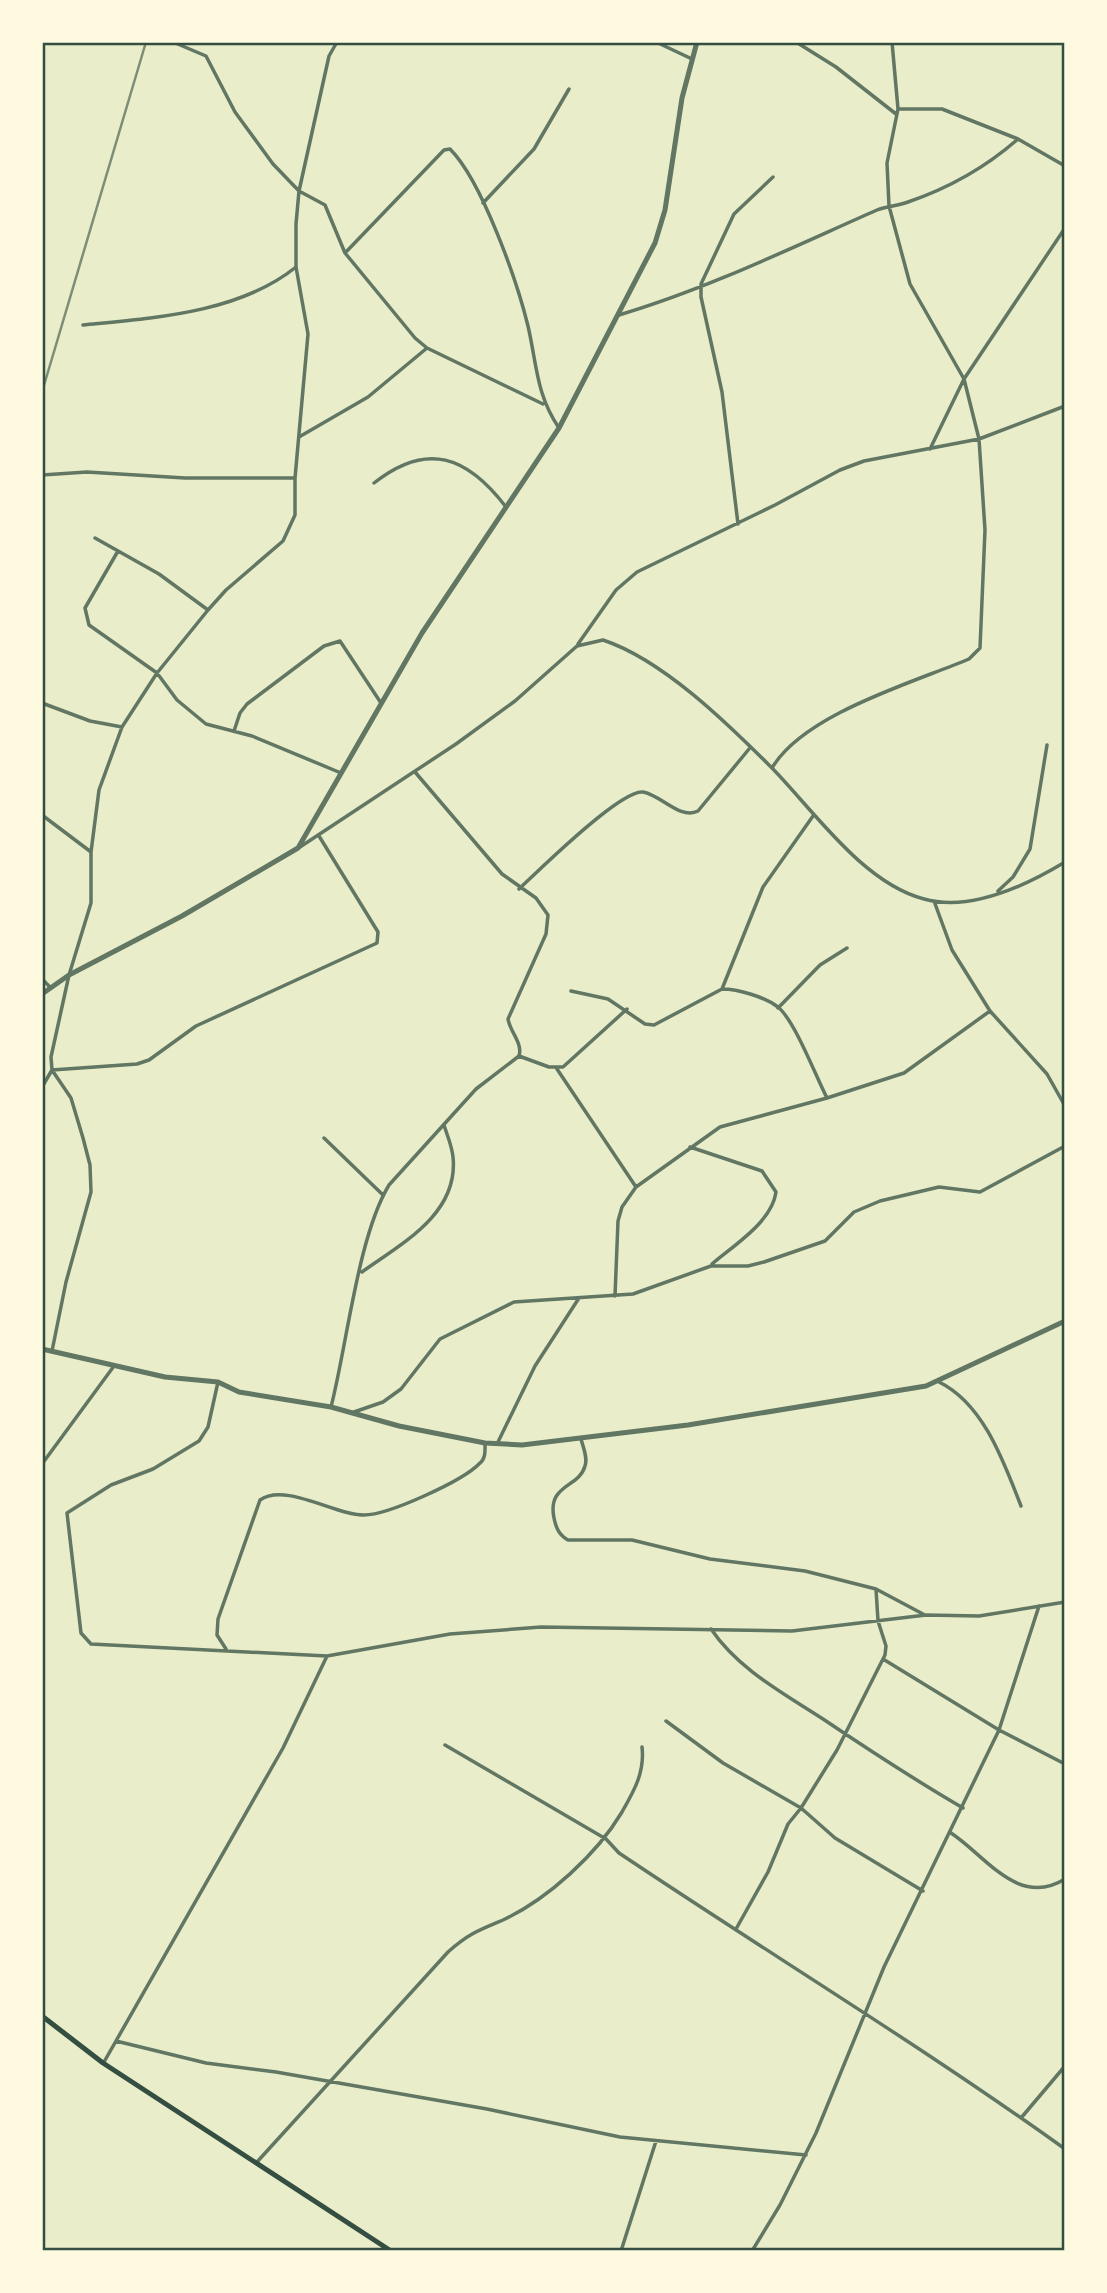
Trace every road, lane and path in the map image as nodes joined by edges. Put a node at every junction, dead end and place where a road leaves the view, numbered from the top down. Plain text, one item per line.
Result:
1 (173, 42) edge
2 (337, 42) edge
3 (656, 42) edge
4 (697, 42) edge
5 (796, 42) edge
6 (892, 42) edge
7 (691, 59) junction
8 (569, 89) dead end
9 (897, 111) junction
10 (1018, 139) junction
11 (1065, 166) edge
12 (773, 177) dead end
13 (299, 191) junction
14 (483, 202) junction
15 (889, 206) junction
16 (1065, 228) edge
17 (345, 253) junction
18 (296, 267) junction
19 (701, 284) junction
20 (617, 315) junction
21 (83, 325) dead end
22 (428, 348) junction
23 (964, 379) junction
24 (543, 404) junction
25 (1065, 406) edge
26 (559, 428) junction
27 (299, 436) junction
28 (979, 439) junction
29 (930, 449) junction
30 (42, 475) edge
31 (295, 478) junction
32 (374, 483) dead end
33 (506, 507) junction
34 (738, 524) junction
35 (95, 538) dead end
36 (118, 551) junction
37 (208, 610) junction
38 (577, 646) junction
39 (157, 673) junction
40 (42, 703) edge
41 (381, 703) junction
42 (122, 727) junction
43 (234, 731) junction
44 (1047, 745) dead end
45 (750, 749) junction
46 (772, 768) junction
47 (415, 772) junction
48 (341, 773) junction
49 (42, 814) edge
50 (814, 815) junction
51 (319, 836) junction
52 (298, 848) junction
53 (91, 852) junction
54 (1065, 862) edge
55 (1013, 877) junction
56 (1015, 887) junction
57 (519, 889) junction
58 (997, 893) junction
59 (934, 901) junction
60 (847, 948) dead end
61 (69, 975) junction
62 (42, 979) edge
63 (50, 987) junction
64 (722, 989) junction
65 (571, 991) dead end
66 (42, 994) edge
67 (778, 1007) junction
68 (627, 1009) junction
69 (990, 1011) junction
70 (519, 1056) junction
71 (556, 1069) junction
72 (52, 1070) junction
73 (42, 1087) edge
74 (827, 1098) junction
75 (1065, 1106) edge
76 (444, 1124) junction
77 (324, 1138) dead end
78 (1065, 1146) edge
79 (690, 1147) junction
80 (636, 1187) junction
81 (383, 1195) junction
82 (711, 1266) junction
83 (360, 1273) junction
84 (615, 1296) junction
85 (579, 1298) junction
86 (1065, 1321) edge
87 (42, 1349) edge
88 (52, 1351) junction
89 (114, 1366) junction
90 (218, 1382) junction
91 (939, 1382) junction
92 (331, 1407) junction
93 (349, 1414) junction
94 (581, 1439) junction
95 (498, 1442) junction
96 (485, 1443) junction
97 (42, 1464) edge
98 (1021, 1506) dead end
99 (876, 1590) junction
100 (1065, 1602) edge
101 (1039, 1606) junction
102 (926, 1615) junction
103 (878, 1621) junction
104 (710, 1629) junction
105 (228, 1650) junction
106 (327, 1656) junction
107 (883, 1659) junction
108 (666, 1721) dead end
109 (999, 1730) junction
110 (845, 1734) junction
111 (445, 1745) dead end
112 (642, 1747) dead end
113 (1065, 1764) edge
114 (801, 1808) junction
115 (963, 1808) junction
116 (951, 1833) junction
117 (606, 1839) junction
118 (1065, 1879) edge
119 (922, 1891) junction
120 (736, 1929) junction
121 (864, 2014) junction
122 (42, 2016) edge
123 (116, 2041) junction
124 (103, 2063) junction
125 (1065, 2066) edge
126 (328, 2084) junction
127 (1021, 2118) junction
128 (656, 2141) junction
129 (1065, 2149) edge
130 (806, 2155) junction
131 (257, 2162) junction
132 (391, 2251) edge
133 (621, 2251) edge
134 (752, 2251) edge

1 - 13 street
2 - 13 street
3 - 7 street
4 - 7 street
5 - 9 street
6 - 9 street
7 - 20 street
8 - 14 street
9 - 10 street
9 - 15 street
10 - 11 street
10 - 15 street
12 - 19 street
13 - 17 street
13 - 18 street
14 - 17 street
14 - 24 street
15 - 19 street
15 - 23 street
16 - 23 street
17 - 22 street
18 - 21 street
18 - 27 street
19 - 20 street
19 - 34 street
20 - 26 street
22 - 24 street
22 - 27 street
23 - 28 street
23 - 29 street
24 - 26 street
25 - 28 street
26 - 33 street
27 - 31 street
28 - 29 street
28 - 46 street
29 - 34 street
30 - 31 street
31 - 37 street
32 - 33 street
33 - 41 street
34 - 38 street
35 - 36 street
36 - 37 street
36 - 39 street
37 - 39 street
38 - 45 street
38 - 47 street
39 - 42 street
39 - 43 street
40 - 42 street
41 - 43 street
41 - 48 street
42 - 53 street
43 - 48 street
44 - 55 street
45 - 46 street
45 - 57 street
46 - 50 street
47 - 51 street
47 - 57 street
48 - 52 street
49 - 53 street
50 - 59 street
50 - 64 street
51 - 52 street
51 - 72 street
52 - 61 street
53 - 61 street
54 - 56 street
55 - 56 street
55 - 58 street
56 - 58 street
57 - 70 street
58 - 59 street
59 - 69 street
60 - 67 street
61 - 63 street
61 - 72 street
62 - 63 street
63 - 66 street
64 - 67 street
64 - 68 street
65 - 68 street
67 - 74 street
68 - 71 street
69 - 74 street
69 - 75 street
70 - 71 street
70 - 76 street
71 - 80 street
72 - 73 street
72 - 88 street
74 - 79 street
76 - 81 street
76 - 83 street
77 - 81 street
78 - 82 street
79 - 80 street
79 - 82 street
80 - 84 street
81 - 83 street
82 - 84 street
83 - 92 street
84 - 85 street
85 - 93 street
85 - 95 street
86 - 91 street
87 - 88 street
88 - 89 street
89 - 90 street
89 - 97 street
90 - 92 street
90 - 105 street
91 - 94 street
91 - 98 street
92 - 93 street
93 - 96 street
94 - 95 street
94 - 99 street
95 - 96 street
96 - 105 street
99 - 102 street
99 - 103 street
100 - 101 street
101 - 102 street
101 - 109 street
102 - 103 street
103 - 104 street
103 - 107 street
104 - 106 street
104 - 110 street
105 - 106 street
106 - 123 street
107 - 109 street
107 - 110 street
108 - 114 street
109 - 113 street
109 - 115 street
110 - 114 street
110 - 115 street
111 - 117 street
112 - 117 street
114 - 119 street
114 - 120 street
115 - 116 street
116 - 118 street
116 - 119 street
117 - 120 street
117 - 126 street
119 - 121 street
120 - 121 street
121 - 127 street
121 - 130 street
122 - 124 main road
123 - 124 street
123 - 126 street
124 - 131 main road
125 - 127 street
126 - 128 street
126 - 131 street
127 - 129 street
128 - 130 street
128 - 133 street
130 - 134 street
131 - 132 main road

